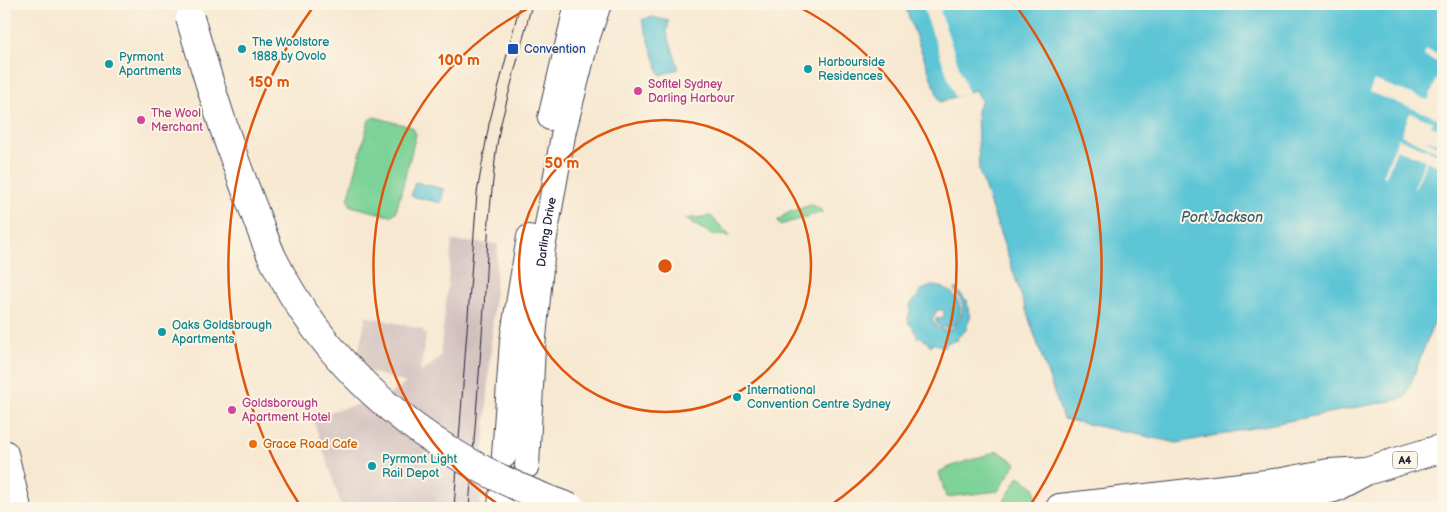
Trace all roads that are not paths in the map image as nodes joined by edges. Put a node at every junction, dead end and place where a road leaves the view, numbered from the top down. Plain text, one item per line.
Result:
1 (577, 4) edge
2 (599, 4) edge
3 (188, 11) edge
4 (1443, 448) edge
5 (4, 454) edge
6 (504, 456) dead end
7 (527, 466) dead end
8 (1366, 471) junction
9 (17, 508) edge
10 (571, 508) edge
11 (1060, 508) edge
12 (1245, 508) edge

1 - 6 street, Darling Drive
2 - 7 street, Darling Drive
3 - 10 main road, bridge
4 - 8 main road, A4
5 - 9 main road
8 - 11 main road
8 - 12 main road, A4

